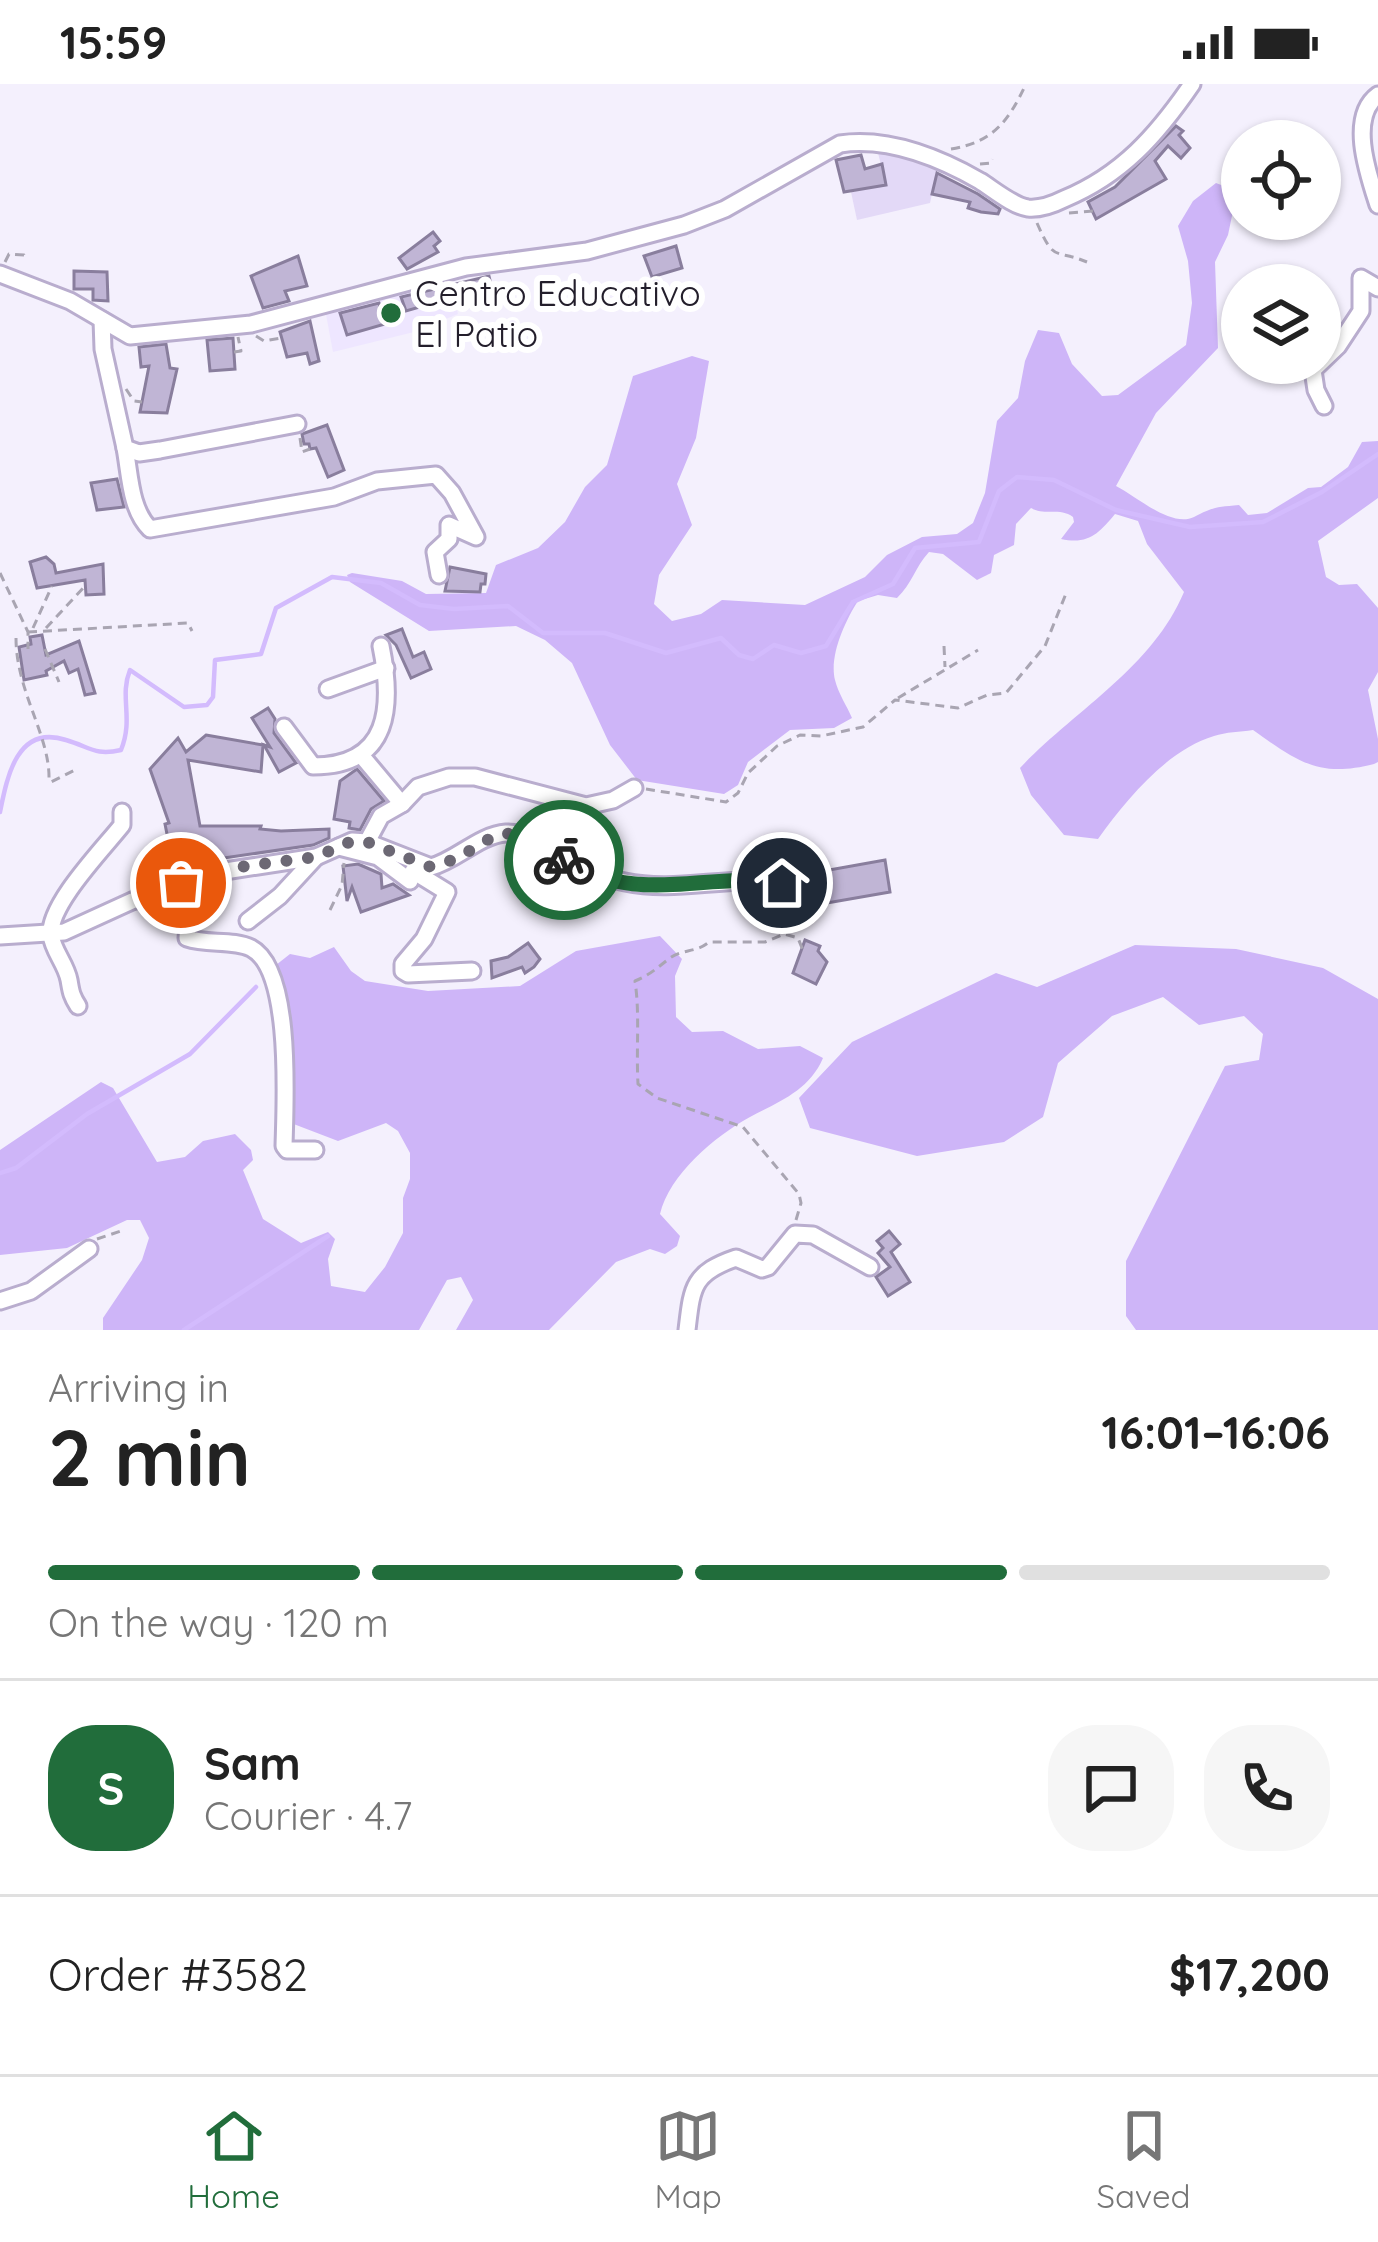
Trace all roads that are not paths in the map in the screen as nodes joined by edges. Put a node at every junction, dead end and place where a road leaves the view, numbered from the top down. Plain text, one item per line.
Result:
1 (1192, 84) edge
2 (1378, 95) edge
3 (1378, 205) edge
4 (0, 272) edge
5 (1378, 288) edge
6 (102, 320) junction
7 (1324, 406) dead end
8 (297, 424) road end
9 (125, 448) junction
10 (439, 575) dead end
11 (381, 646) dead end
12 (386, 668) junction
13 (328, 689) dead end
14 (284, 727) dead end
15 (362, 754) junction
16 (634, 788) road end
17 (395, 808) junction
18 (122, 812) dead end
19 (400, 830) dead end
20 (367, 842) junction
21 (344, 849) junction
22 (316, 857) junction
23 (393, 865) junction
24 (198, 878) junction
25 (410, 881) dead end
26 (782, 883) dead end
27 (248, 921) dead end
28 (51, 934) junction
29 (0, 936) edge
30 (472, 971) dead end
31 (78, 1006) dead end
32 (315, 1150) dead end
33 (89, 1250) road end
34 (870, 1267) dead end
35 (0, 1301) edge
36 (687, 1330) edge

1 - 6 street
2 - 3 street
4 - 6 street
5 - 7 street
6 - 9 street
8 - 9 street
9 - 10 street
11 - 12 street
12 - 13 street
12 - 15 street
14 - 15 street
15 - 17 street
16 - 17 street
17 - 19 street
17 - 20 street
18 - 28 street
20 - 21 street
20 - 26 street
21 - 22 street
21 - 23 street
22 - 24 street
22 - 27 street
23 - 25 street
23 - 30 street
24 - 28 street
24 - 32 street
28 - 29 street
28 - 31 street
33 - 35 street
34 - 36 street

